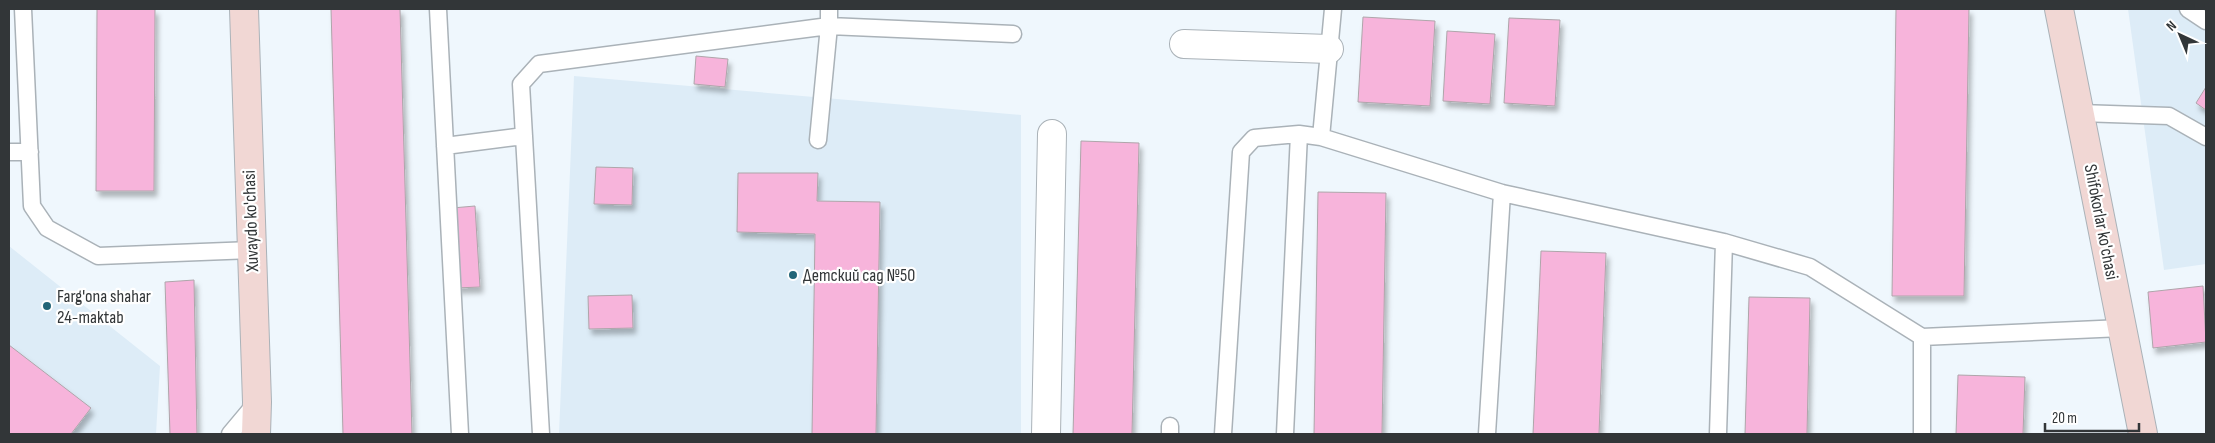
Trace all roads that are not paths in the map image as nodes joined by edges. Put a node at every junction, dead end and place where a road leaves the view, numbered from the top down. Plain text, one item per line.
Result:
1 (23, 9) edge
2 (244, 9) edge
3 (438, 9) edge
4 (829, 9) edge
5 (1333, 9) edge
6 (2059, 9) edge
7 (2188, 9) edge
8 (2206, 21) edge
9 (829, 26) junction
10 (1013, 34) dead end
11 (1184, 44) dead end
12 (1329, 50) junction
13 (2080, 113) junction
14 (1052, 134) dead end
15 (1299, 134) junction
16 (524, 136) junction
17 (1321, 137) junction
18 (2206, 137) edge
19 (818, 140) dead end
20 (445, 146) junction
21 (9, 152) edge
22 (30, 152) junction
23 (1502, 193) junction
24 (1724, 242) junction
25 (252, 250) junction
26 (2122, 328) junction
27 (1922, 337) junction
28 (257, 402) junction
29 (230, 434) edge
30 (256, 434) edge
31 (460, 434) edge
32 (541, 434) edge
33 (1046, 434) edge
34 (1223, 434) edge
35 (1285, 434) edge
36 (1487, 434) edge
37 (1718, 434) edge
38 (1922, 434) edge
39 (2143, 434) edge

1 - 22 lane
2 - 25 street, Xuvaydo ko'chasi
3 - 20 lane
4 - 9 lane
5 - 12 lane
6 - 13 street, Shifokorlar ko'chasi
7 - 8 lane
9 - 10 lane
9 - 16 lane
9 - 19 lane
11 - 12 street
12 - 17 lane
13 - 18 lane
13 - 26 street, Shifokorlar ko'chasi
14 - 33 street
15 - 17 lane
15 - 34 lane
15 - 35 lane
16 - 20 lane
16 - 32 lane
17 - 23 lane
20 - 31 lane
21 - 22 lane
22 - 25 lane
23 - 24 lane
23 - 36 lane
24 - 27 lane
24 - 37 lane
25 - 28 street, Xuvaydo ko'chasi
26 - 27 lane
26 - 39 street, Shifokorlar ko'chasi
27 - 38 lane
28 - 29 lane
28 - 30 street, Xuvaydo ko'chasi

